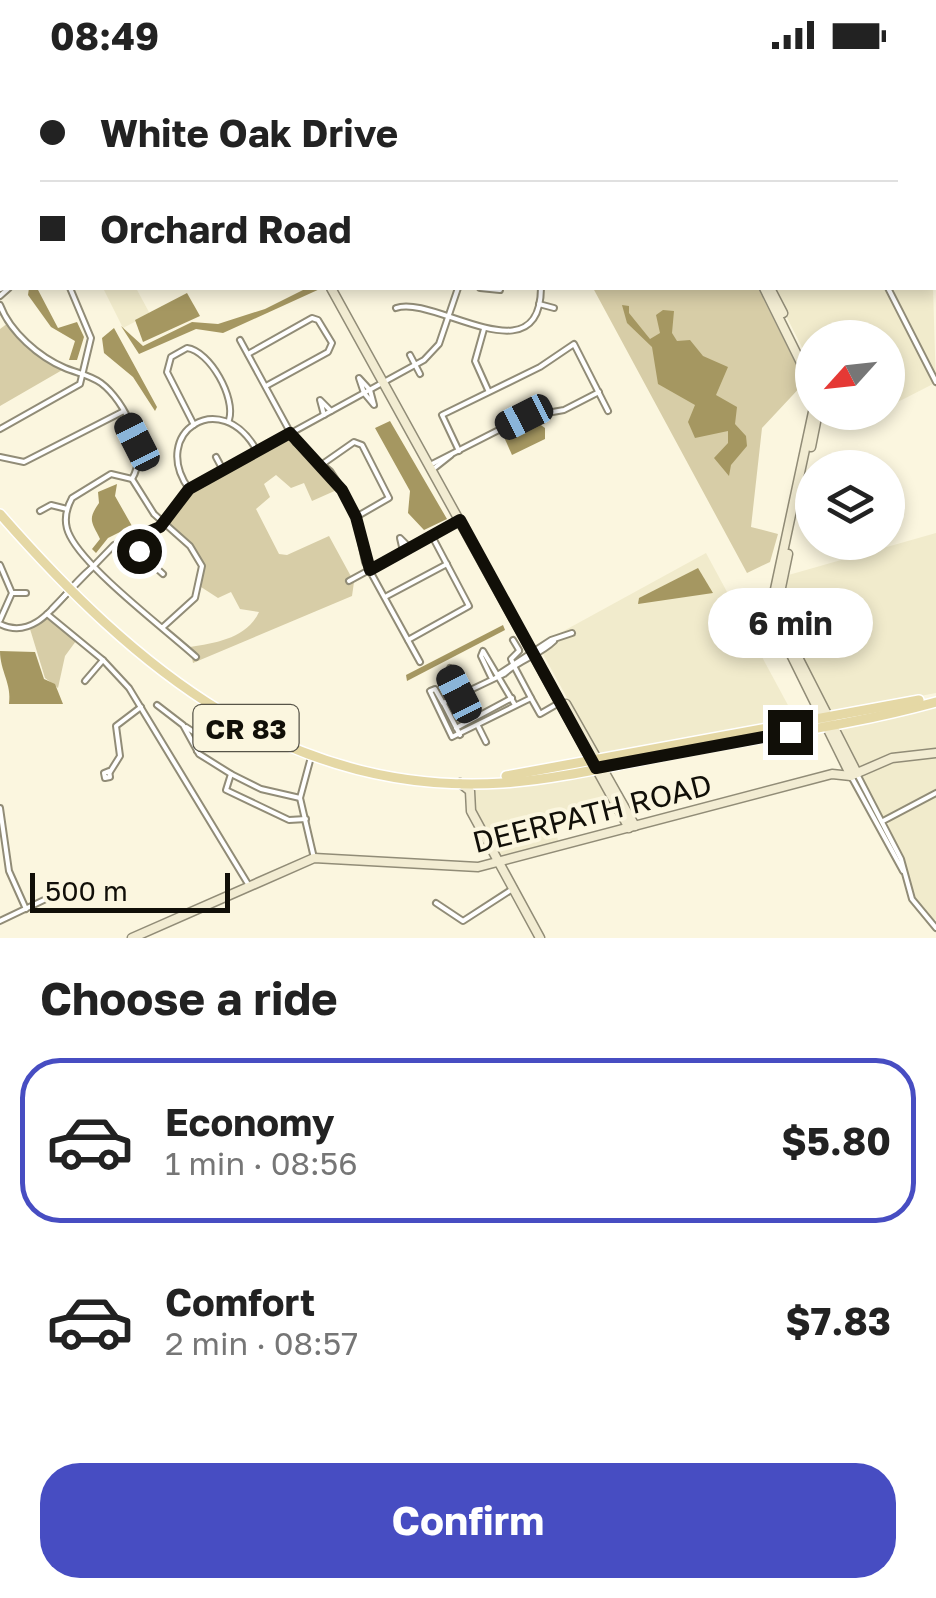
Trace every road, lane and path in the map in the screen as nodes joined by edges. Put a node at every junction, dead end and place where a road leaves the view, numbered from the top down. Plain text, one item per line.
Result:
1 (71, 290) edge
2 (332, 290) edge
3 (457, 290) edge
4 (541, 290) edge
5 (768, 290) edge
6 (768, 290) edge
7 (889, 290) edge
8 (540, 304) junction
9 (396, 308) dead end
10 (554, 308) dead end
11 (1, 310) edge
12 (449, 317) junction
13 (484, 329) junction
14 (795, 339) edge
15 (240, 340) dead end
16 (795, 348) edge
17 (248, 354) junction
18 (410, 355) dead end
19 (416, 365) junction
20 (84, 374) junction
21 (420, 374) dead end
22 (936, 382) edge
23 (383, 383) junction
24 (266, 386) junction
25 (370, 390) junction
26 (488, 390) junction
27 (599, 392) junction
28 (364, 394) junction
29 (330, 411) junction
30 (608, 411) dead end
31 (122, 412) junction
32 (324, 415) junction
33 (229, 420) junction
34 (194, 424) junction
35 (0, 430) edge
36 (813, 430) edge
37 (290, 433) junction
38 (460, 450) junction
39 (257, 451) junction
40 (0, 457) edge
41 (216, 457) dead end
42 (322, 465) junction
43 (431, 468) junction
44 (222, 470) junction
45 (132, 479) junction
46 (189, 489) junction
47 (67, 509) junction
48 (40, 511) dead end
49 (0, 514) edge
50 (356, 517) junction
51 (460, 520) junction
52 (163, 523) junction
53 (432, 536) junction
54 (136, 537) junction
55 (448, 564) junction
56 (0, 565) edge
57 (93, 566) junction
58 (370, 570) junction
59 (163, 574) dead end
60 (349, 581) dead end
61 (71, 589) junction
62 (26, 592) dead end
63 (12, 593) junction
64 (385, 598) junction
65 (49, 611) junction
66 (0, 622) edge
67 (163, 627) junction
68 (572, 632) dead end
69 (408, 640) junction
70 (513, 640) dead end
71 (519, 651) junction
72 (532, 653) junction
73 (196, 656) dead end
74 (103, 660) junction
75 (420, 662) dead end
76 (510, 666) junction
77 (499, 674) junction
78 (546, 674) junction
79 (491, 677) junction
80 (85, 681) dead end
81 (466, 690) junction
82 (459, 694) junction
83 (512, 698) junction
84 (531, 698) junction
85 (936, 699) edge
86 (443, 702) junction
87 (560, 702) junction
88 (157, 704) dead end
89 (140, 706) junction
90 (516, 706) junction
91 (827, 722) junction
92 (183, 724) junction
93 (478, 726) junction
94 (456, 728) junction
95 (460, 735) junction
96 (486, 742) dead end
97 (197, 750) junction
98 (936, 753) edge
99 (312, 756) junction
100 (597, 764) junction
101 (110, 772) dead end
102 (231, 774) junction
103 (854, 774) junction
104 (444, 781) junction
105 (460, 784) junction
106 (478, 784) junction
107 (936, 792) edge
108 (300, 798) junction
109 (0, 808) edge
110 (473, 812) junction
111 (306, 819) junction
112 (879, 823) junction
113 (632, 827) junction
114 (314, 858) junction
115 (500, 861) junction
116 (248, 884) junction
117 (514, 888) junction
118 (49, 893) dead end
119 (436, 903) dead end
120 (26, 909) junction
121 (0, 920) edge
122 (936, 928) edge
123 (136, 937) edge
124 (540, 938) edge

1 - 20 street
2 - 23 street
3 - 12 street
4 - 8 street
5 - 14 street
6 - 16 street
7 - 22 street
8 - 10 street
8 - 13 street
9 - 12 street
11 - 20 street
12 - 13 street
12 - 19 street
13 - 26 street
15 - 17 street
17 - 24 street
17 - 24 street
18 - 19 street
19 - 21 street
19 - 23 street
20 - 31 street
20 - 35 street
23 - 25 street
23 - 43 street
24 - 37 street
25 - 28 street
25 - 28 street
25 - 28 street
26 - 27 street
26 - 38 street
27 - 30 street
27 - 38 street
28 - 29 street
29 - 32 street
29 - 32 street
31 - 40 street
31 - 45 street
32 - 37 street
33 - 34 street
33 - 34 street
33 - 39 street
34 - 46 street
36 - 91 street
37 - 39 street
37 - 42 street
38 - 43 street
39 - 44 street
41 - 44 street
42 - 50 street
42 - 50 street
43 - 51 street
44 - 46 street
45 - 47 street
45 - 52 street
46 - 52 street
47 - 48 street
47 - 57 street
49 - 61 main road, CR 83
50 - 58 street
51 - 53 street
51 - 72 street
52 - 54 street
52 - 67 street
53 - 55 street
53 - 58 street
54 - 57 street
54 - 59 street
55 - 64 street
55 - 69 street
56 - 63 street
57 - 61 street
57 - 67 street
58 - 60 street
58 - 64 street
61 - 65 street
61 - 99 main road, CR 83
62 - 63 street
63 - 66 street
64 - 69 street
65 - 66 street
65 - 74 street
67 - 73 street
68 - 72 street
69 - 75 street
70 - 71 street
71 - 72 street
71 - 76 street
72 - 76 street
72 - 78 street
74 - 80 street
74 - 89 street
76 - 77 street
76 - 84 street
77 - 79 street
77 - 79 street
77 - 83 street
78 - 87 street
78 - 100 street
79 - 81 street
81 - 82 street
81 - 82 street
82 - 86 street
83 - 90 street
83 - 94 street
84 - 87 street
84 - 90 street
85 - 91 main road, CR 83
86 - 94 street
86 - 95 street
87 - 100 street
88 - 92 street
89 - 101 street
89 - 116 street
90 - 93 street
91 - 100 main road, CR 83
91 - 103 street
92 - 97 street
92 - 97 street
93 - 95 street
93 - 96 street
94 - 95 street
97 - 102 street
98 - 103 street
99 - 104 main road, CR 83
99 - 108 street
100 - 104 main road, CR 83
100 - 106 main road, CR 83
100 - 113 street
102 - 108 street
102 - 111 street
103 - 112 street
103 - 113 street, DEERPATH ROAD
104 - 105 main road, CR 83
105 - 106 main road, CR 83
105 - 110 street
106 - 110 street
107 - 112 street
108 - 111 street
109 - 120 street
110 - 115 street
111 - 114 street
112 - 122 street
113 - 115 street, DEERPATH ROAD
114 - 115 street, DEERPATH ROAD
114 - 116 street, DEERPATH ROAD
115 - 117 street
116 - 123 street, DEERPATH ROAD
117 - 119 street
117 - 124 street
118 - 120 street
120 - 121 street

